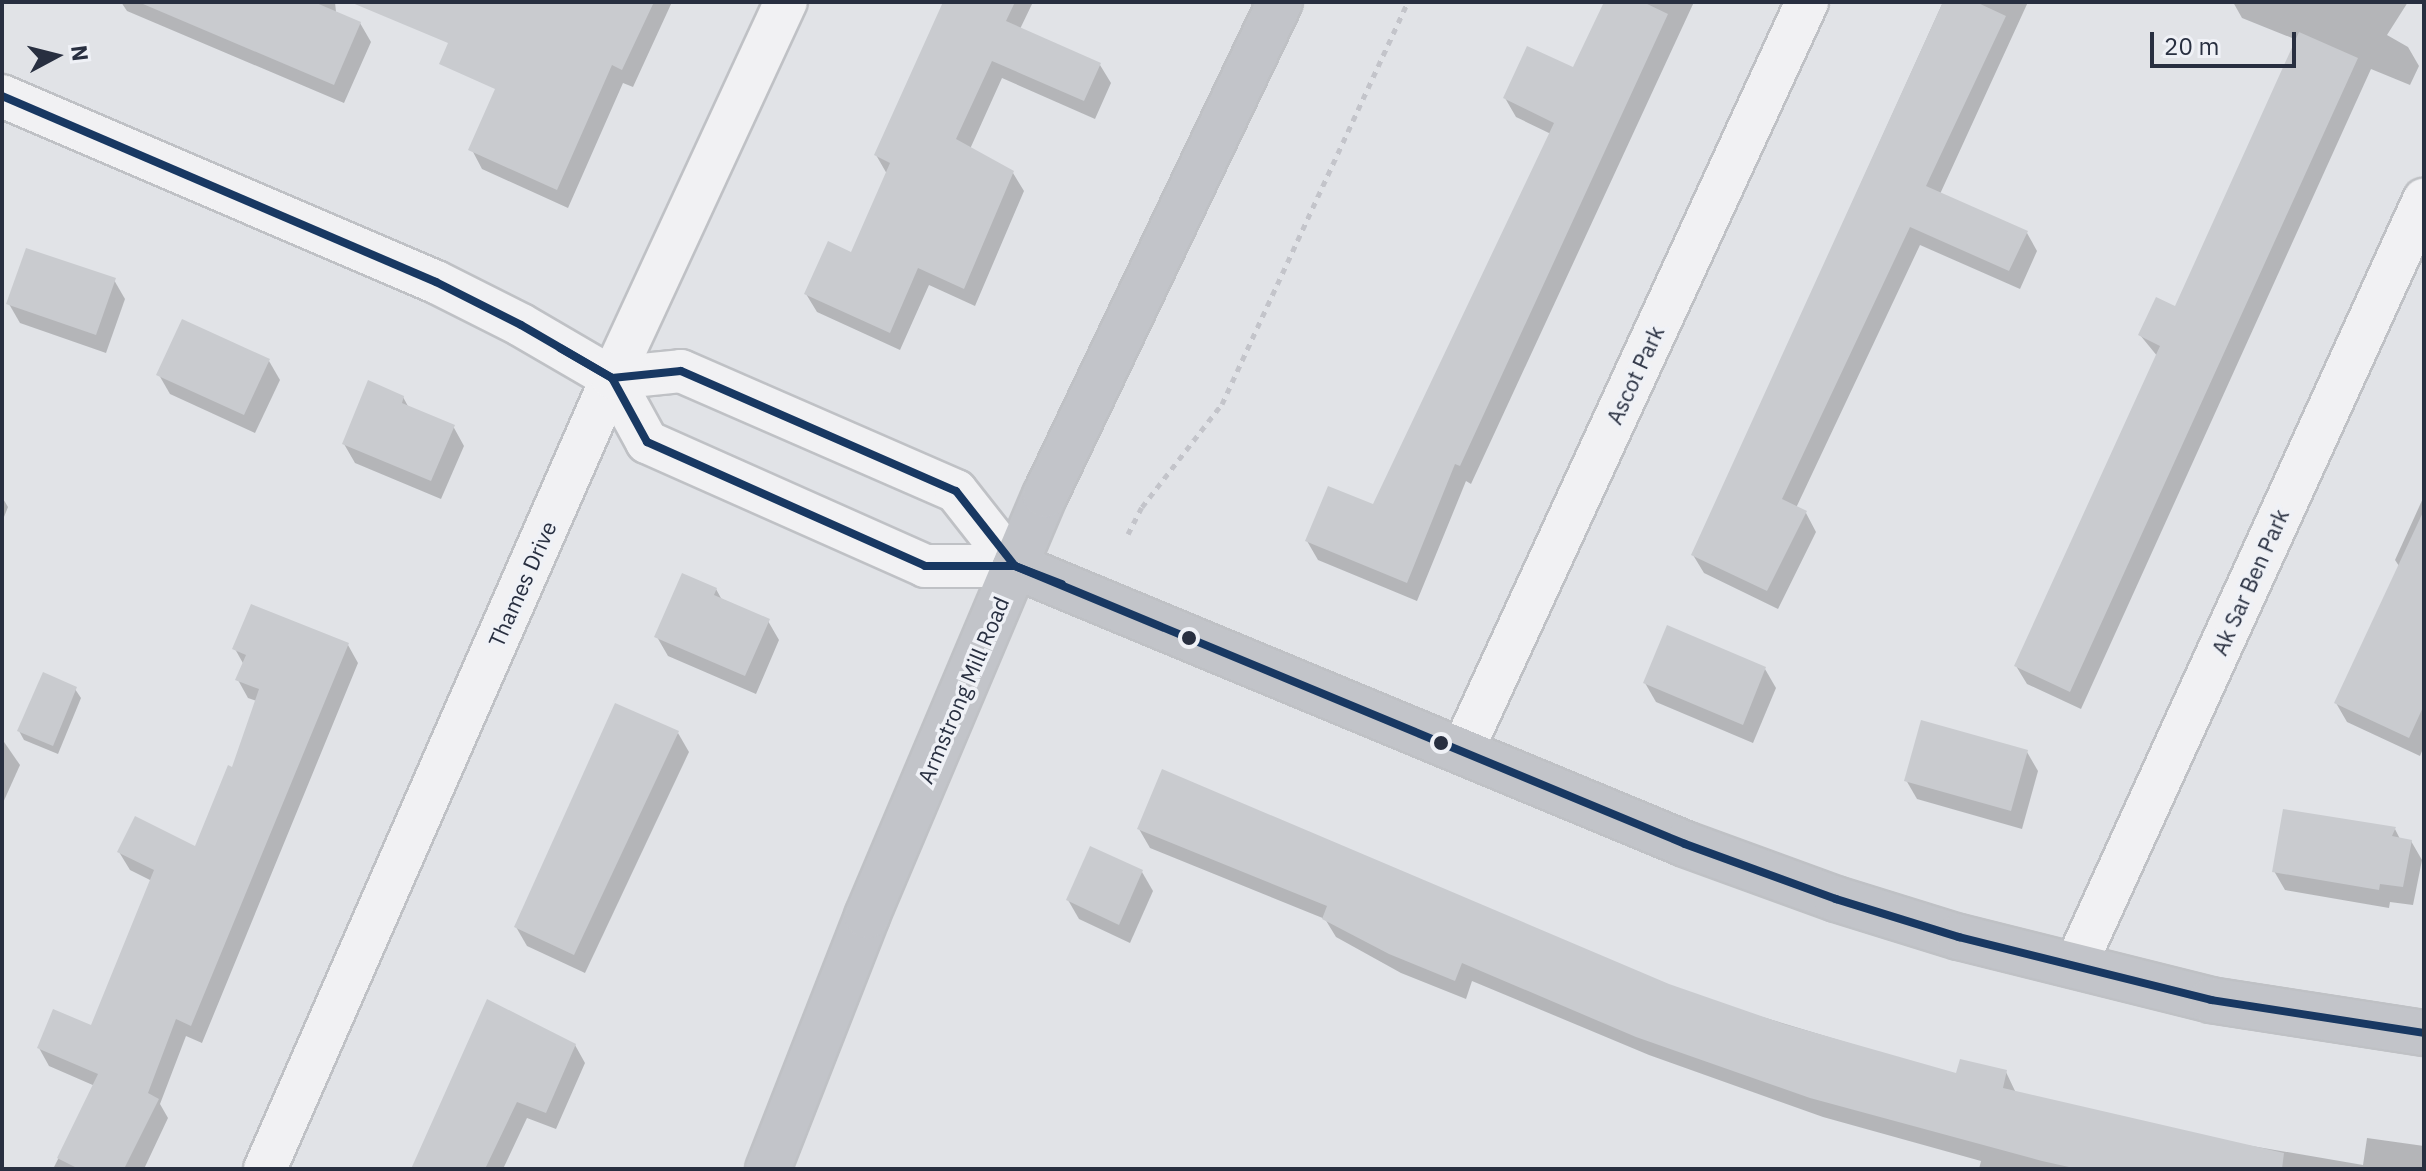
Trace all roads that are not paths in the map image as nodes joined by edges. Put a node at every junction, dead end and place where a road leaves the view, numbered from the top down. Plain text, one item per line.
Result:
1 (786, 2) edge
2 (1280, 2) edge
3 (1807, 2) edge
4 (2, 96) edge
5 (2424, 200) edge
6 (612, 378) junction
7 (1015, 566) junction
8 (1463, 749) junction
9 (2076, 964) junction
10 (2424, 1033) edge
11 (265, 1169) edge
12 (768, 1169) edge

1 - 6 street, Thames Drive
2 - 7 street, Armstrong Mill Road
3 - 8 street, Ascot Park
4 - 6 street
5 - 9 street, Ak Sar Ben Park
6 - 7 street
6 - 7 street
6 - 11 street, Thames Drive
7 - 8 street
7 - 12 street, Armstrong Mill Road
8 - 9 street
9 - 10 street

